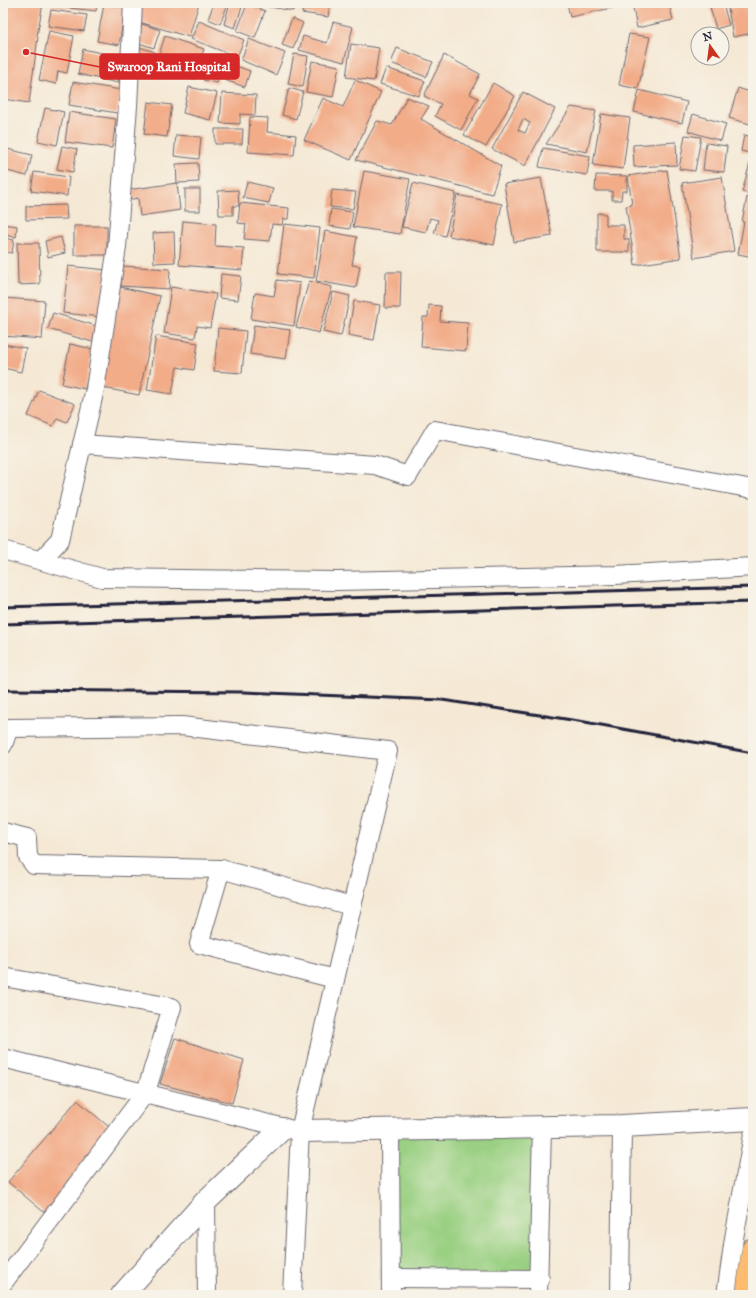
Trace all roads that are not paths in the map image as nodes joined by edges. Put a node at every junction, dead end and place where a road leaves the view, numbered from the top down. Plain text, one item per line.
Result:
1 (133, 3) edge
2 (82, 444) junction
3 (753, 489) edge
4 (3, 550) edge
5 (41, 560) junction
6 (753, 567) edge
7 (3, 745) edge
8 (3, 832) edge
9 (221, 869) junction
10 (352, 906) junction
11 (3, 977) edge
12 (335, 979) junction
13 (3, 1058) edge
14 (146, 1092) junction
15 (753, 1119) edge
16 (542, 1126) junction
17 (622, 1126) junction
18 (291, 1130) junction
19 (390, 1131) junction
20 (753, 1135) edge
21 (206, 1201) junction
22 (753, 1249) edge
23 (3, 1283) edge
24 (391, 1287) edge
25 (539, 1287) edge
26 (122, 1295) edge
27 (207, 1295) edge
28 (292, 1295) edge
29 (620, 1295) edge
30 (726, 1295) edge
31 (747, 1295) edge

1 - 2 street
2 - 3 street
2 - 5 street
4 - 5 street
5 - 6 street
7 - 10 street
8 - 9 street
9 - 10 street
9 - 12 street
10 - 12 street
11 - 14 street
12 - 18 street
13 - 14 street
14 - 18 street
14 - 23 street
15 - 17 street
16 - 17 street
16 - 19 street
16 - 25 street
17 - 29 street
18 - 19 street
18 - 21 street
18 - 28 street
19 - 24 street
20 - 30 street
21 - 26 street
21 - 27 street
22 - 31 main road
24 - 25 street

